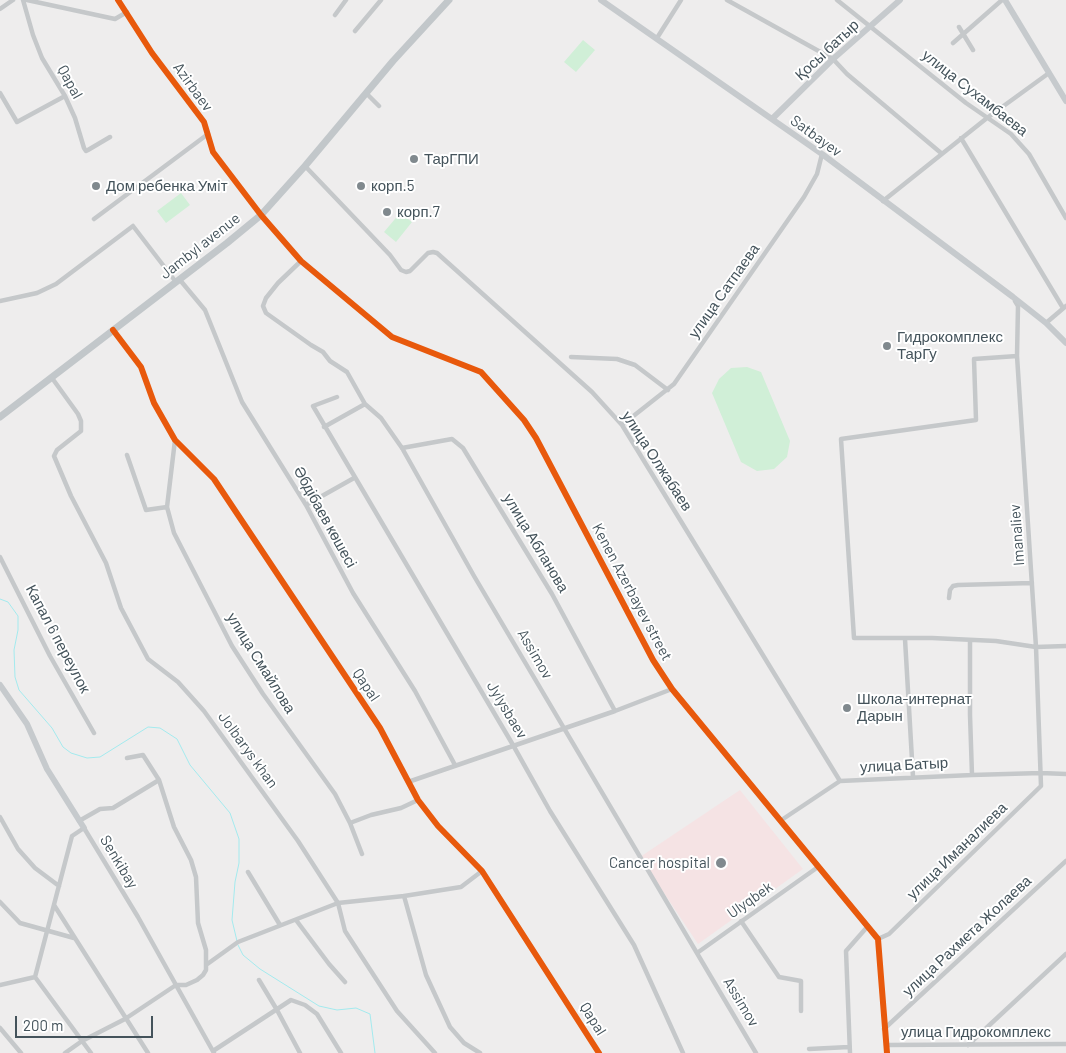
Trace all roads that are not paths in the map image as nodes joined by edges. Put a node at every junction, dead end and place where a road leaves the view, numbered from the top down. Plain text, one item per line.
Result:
1 (13, 0) edge
2 (25, 0) edge
3 (118, 0) edge
4 (346, 0) edge
5 (381, 0) edge
6 (601, 0) edge
7 (682, 0) edge
8 (727, 0) edge
9 (837, 0) edge
10 (900, 0) edge
11 (1003, 0) edge
12 (445, 2) edge
13 (0, 9) edge
14 (127, 12) junction
15 (335, 15) dead end
16 (871, 26) junction
17 (959, 27) dead end
18 (355, 31) dead end
19 (963, 34) junction
20 (657, 38) junction
21 (953, 43) dead end
22 (973, 50) dead end
23 (833, 59) junction
24 (1049, 74) junction
25 (0, 93) edge
26 (366, 93) junction
27 (65, 96) junction
28 (1066, 102) edge
29 (379, 106) dead end
30 (987, 118) junction
31 (772, 119) junction
32 (208, 134) junction
33 (110, 137) dead end
34 (961, 138) junction
35 (822, 154) junction
36 (941, 154) junction
37 (305, 166) junction
38 (883, 200) junction
39 (261, 215) junction
40 (1066, 218) edge
41 (94, 219) dead end
42 (302, 261) junction
43 (178, 281) junction
44 (1013, 297) junction
45 (0, 301) edge
46 (1065, 307) edge
47 (1046, 323) junction
48 (113, 330) junction
49 (1066, 343) edge
50 (1017, 356) junction
51 (571, 357) dead end
52 (52, 378) junction
53 (668, 390) junction
54 (337, 398) dead end
55 (365, 404) junction
56 (0, 417) edge
57 (622, 425) junction
58 (324, 427) junction
59 (175, 440) junction
60 (402, 448) junction
61 (127, 455) dead end
62 (354, 478) junction
63 (306, 505) junction
64 (167, 508) junction
65 (0, 556) edge
66 (1032, 583) junction
67 (950, 598) dead end
68 (905, 639) junction
69 (970, 640) junction
70 (1066, 646) edge
71 (1036, 647) junction
72 (0, 686) edge
73 (672, 689) junction
74 (615, 711) junction
75 (564, 728) junction
76 (94, 733) dead end
77 (513, 745) junction
78 (127, 758) dead end
79 (455, 765) junction
80 (1041, 773) junction
81 (1066, 774) edge
82 (972, 775) junction
83 (913, 777) junction
84 (159, 780) junction
85 (840, 780) junction
86 (408, 782) junction
87 (418, 800) junction
88 (1, 819) edge
89 (79, 821) junction
90 (780, 821) junction
91 (350, 823) junction
92 (84, 828) junction
93 (362, 854) dead end
94 (1066, 861) edge
95 (818, 867) junction
96 (482, 871) junction
97 (248, 872) dead end
98 (59, 886) junction
99 (404, 896) junction
100 (0, 902) edge
101 (338, 903) junction
102 (54, 905) junction
103 (296, 920) junction
104 (741, 921) junction
105 (280, 925) junction
106 (868, 926) junction
107 (47, 930) junction
108 (74, 938) junction
109 (878, 939) junction
110 (697, 953) junction
111 (1066, 954) edge
112 (206, 965) junction
113 (35, 977) junction
114 (259, 980) dead end
115 (345, 982) dead end
116 (0, 985) edge
117 (176, 985) junction
118 (277, 1010) junction
119 (801, 1011) dead end
120 (125, 1019) junction
121 (0, 1028) edge
122 (884, 1029) junction
123 (82, 1041) junction
124 (1066, 1044) edge
125 (886, 1045) junction
126 (968, 1045) junction
127 (810, 1049) dead end
128 (850, 1050) edge
129 (213, 1052) edge
130 (21, 1053) edge
131 (65, 1053) edge
132 (91, 1053) edge
133 (148, 1053) edge
134 (300, 1053) edge
135 (340, 1053) edge
136 (435, 1053) edge
137 (480, 1053) edge
138 (599, 1053) edge
139 (683, 1053) edge
140 (756, 1053) edge
141 (886, 1053) edge

1 - 13 street
2 - 14 street
2 - 27 street, Qapal
3 - 14 street, Azirbaev
4 - 15 street
5 - 18 street
6 - 20 street, Satbayev
7 - 20 street
8 - 23 street
9 - 16 street, улица Сухамбаева
10 - 16 street, Қосы батыр
11 - 19 street
11 - 24 street
12 - 26 main road, Jambyl avenue
14 - 32 street, Azirbaev
16 - 23 street, Қосы батыр
16 - 30 street, улица Сухамбаева
17 - 19 street
19 - 21 street
19 - 22 street
20 - 31 street, Satbayev
23 - 31 street, Қосы батыр
23 - 36 street
24 - 28 street
24 - 30 street
25 - 27 street
26 - 29 street
26 - 37 main road, Jambyl avenue
27 - 33 street, Qapal
30 - 34 street
30 - 40 street, улица Сухамбаева
31 - 35 street, Satbayev
32 - 39 street, Azirbaev
32 - 41 street
34 - 36 street
34 - 46 street
35 - 38 street, Satbayev
35 - 53 street, улица Сатпаева
36 - 38 street
37 - 39 main road, Jambyl avenue
37 - 57 street, улица Олжабаев
38 - 44 street, Satbayev
39 - 42 street, Kenen Azerbayev street
39 - 43 main road, Jambyl avenue
42 - 55 street, Assimov
42 - 73 street, Kenen Azerbayev street
43 - 45 street, Әбдібаев көшесі
43 - 48 main road, Jambyl avenue
43 - 63 street, Әбдібаев көшесі
44 - 47 street, Satbayev
44 - 50 street, Imanaliev
46 - 47 street
47 - 49 street, Satbayev
48 - 52 main road, Jambyl avenue
48 - 59 street, Qapal
50 - 66 street, Imanaliev
50 - 68 street
51 - 53 street
52 - 56 main road, Jambyl avenue
52 - 101 street, Jolbarys khan
53 - 57 street, улица Сатпаева
54 - 58 street, Jylysbaev
55 - 58 street
55 - 60 street, Assimov
57 - 85 street, улица Олжабаев
58 - 62 street, Jylysbaev
59 - 64 street, улица Смайлова
59 - 86 street, Qapal
60 - 74 street, улица Абланова
60 - 75 street, Assimov
61 - 64 street
62 - 63 street
62 - 77 street, Jylysbaev
63 - 79 street, Әбдібаев көшесі
64 - 91 street, улица Смайлова
65 - 76 street, Капал 6 переулок
66 - 67 street
66 - 71 street, Imanaliev
68 - 69 street
68 - 83 street
69 - 71 street
69 - 82 street
70 - 71 street
71 - 80 street, Imanaliev
72 - 89 street, Senkibay
73 - 74 street
73 - 90 street, Kenen Azerbayev street
74 - 75 street
75 - 77 street
75 - 110 street, Assimov
77 - 79 street
77 - 139 street, Jylysbaev
78 - 84 street
79 - 86 street
80 - 81 street, улица Батыр
80 - 82 street, улица Батыр
80 - 109 street, улица Иманалиева
82 - 83 street, улица Батыр
83 - 85 street, улица Батыр
84 - 89 street
84 - 112 street
85 - 90 street, улица Батыр
86 - 87 street, Qapal
87 - 91 street
87 - 96 street, Qapal
88 - 98 street
89 - 92 street, Senkibay
90 - 95 street, Kenen Azerbayev street
91 - 93 street, улица Смайлова
92 - 98 street
92 - 117 street, Senkibay
94 - 122 street, улица Рахмета Жолаева
95 - 104 street, Ulyqbek
95 - 106 street, Kenen Azerbayev street
96 - 99 street
96 - 138 street, Qapal
97 - 105 street
98 - 102 street
99 - 101 street
99 - 137 street
100 - 107 street
101 - 103 street
101 - 136 street, Jolbarys khan
102 - 107 street
102 - 108 street
103 - 105 street
103 - 115 street
104 - 110 street, Ulyqbek
104 - 119 street
105 - 112 street
106 - 109 street, Kenen Azerbayev street
106 - 128 street
107 - 108 street
107 - 113 street
108 - 120 street
109 - 122 street
110 - 140 street, Assimov
111 - 126 street
112 - 117 street
113 - 116 street
113 - 123 street
114 - 118 street
117 - 120 street
117 - 129 street, Senkibay
118 - 129 street
118 - 134 street
118 - 135 street
120 - 123 street
120 - 133 street
121 - 130 street
122 - 125 street
123 - 131 street
123 - 132 street
124 - 126 street, улица Гидрокомплекс
125 - 126 street, улица Гидрокомплекс
125 - 141 street
127 - 128 street

